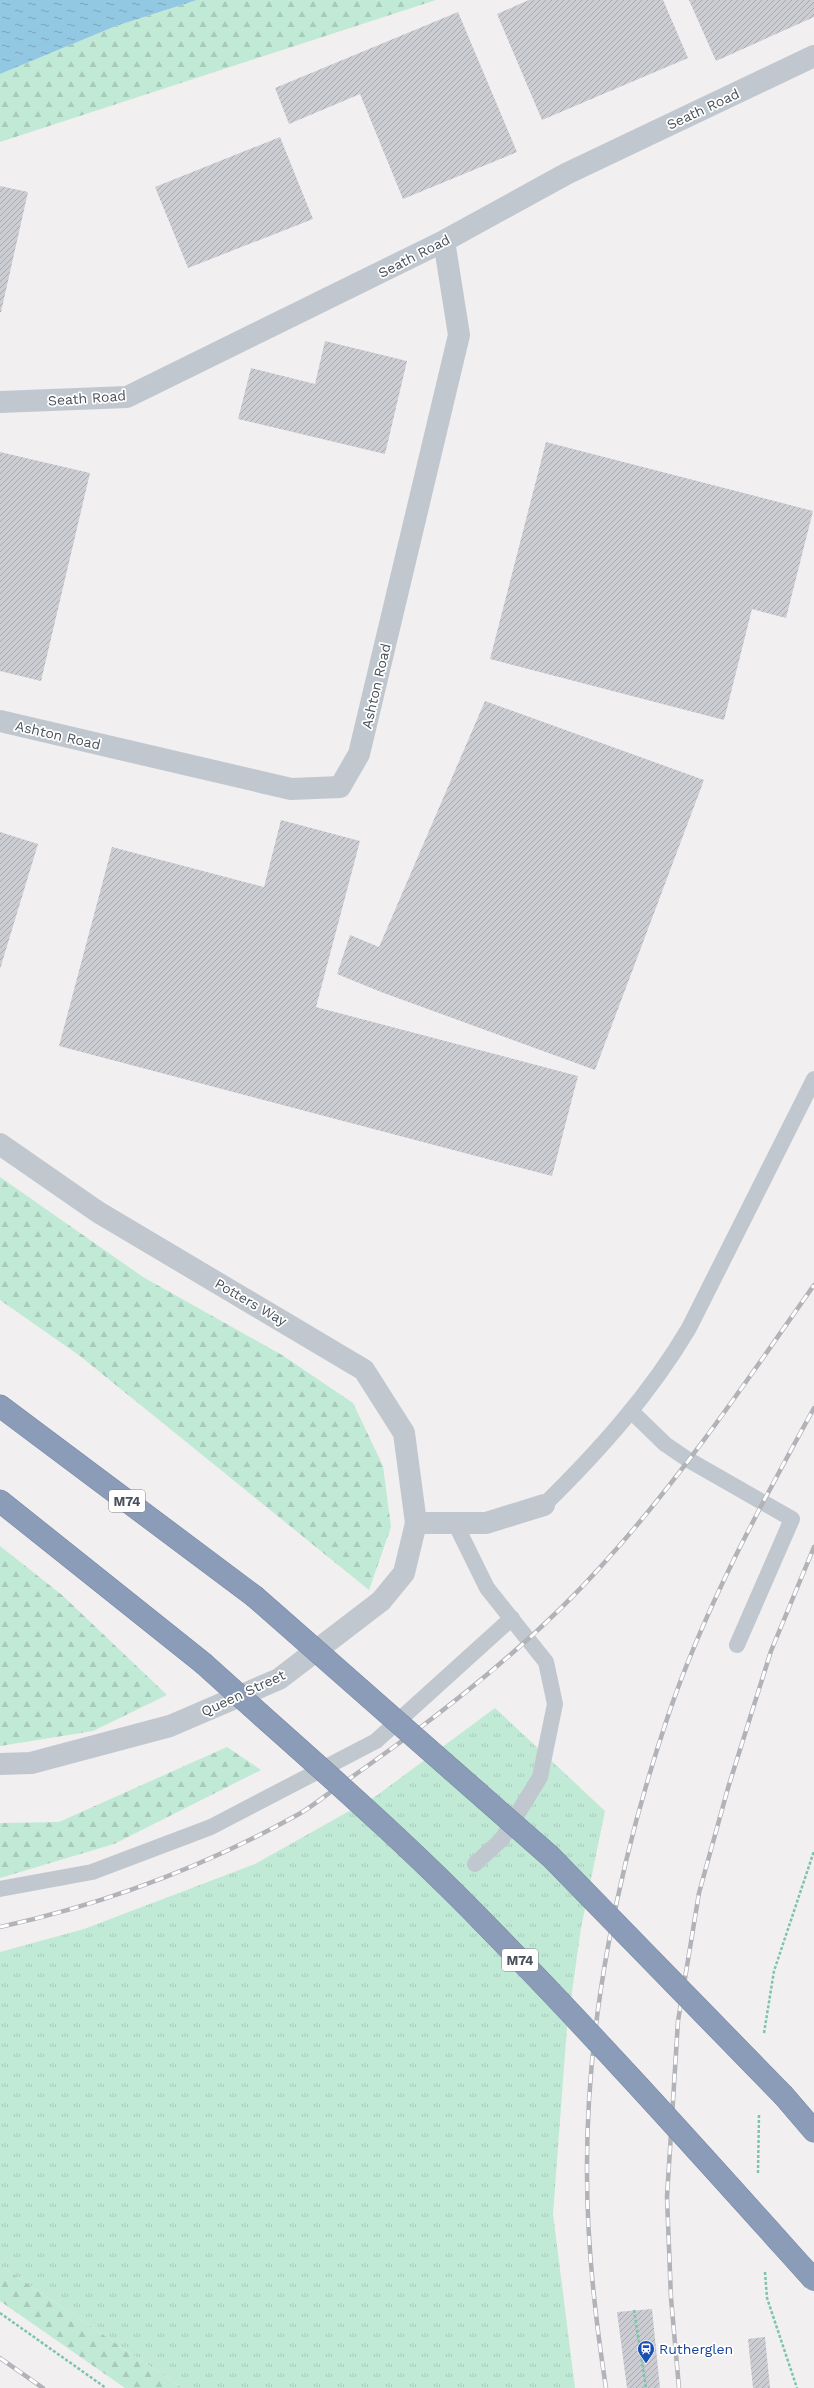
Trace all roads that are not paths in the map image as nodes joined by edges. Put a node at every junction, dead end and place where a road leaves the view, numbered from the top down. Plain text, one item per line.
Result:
1 (814, 56) edge
2 (444, 241) junction
3 (0, 402) edge
4 (0, 721) edge
5 (814, 1079) edge
6 (0, 1144) edge
7 (0, 1406) edge
8 (630, 1411) junction
9 (0, 1501) edge
10 (544, 1505) joint
11 (416, 1523) junction
12 (455, 1523) junction
13 (512, 1618) junction
14 (737, 1645) dead end
15 (0, 1764) edge
16 (475, 1864) dead end
17 (0, 1889) edge
18 (814, 2131) edge
19 (814, 2280) edge

1 - 2 street, Seath Road
2 - 3 street, Seath Road
2 - 4 street, Ashton Road
5 - 8 lane
6 - 11 street, Potters Way
7 - 18 highway, M74, bridge
8 - 10 lane
8 - 14 lane
9 - 19 highway, M74, bridge
10 - 12 street
11 - 12 street
11 - 15 street, Queen Street
12 - 13 lane
13 - 16 lane
13 - 17 lane

